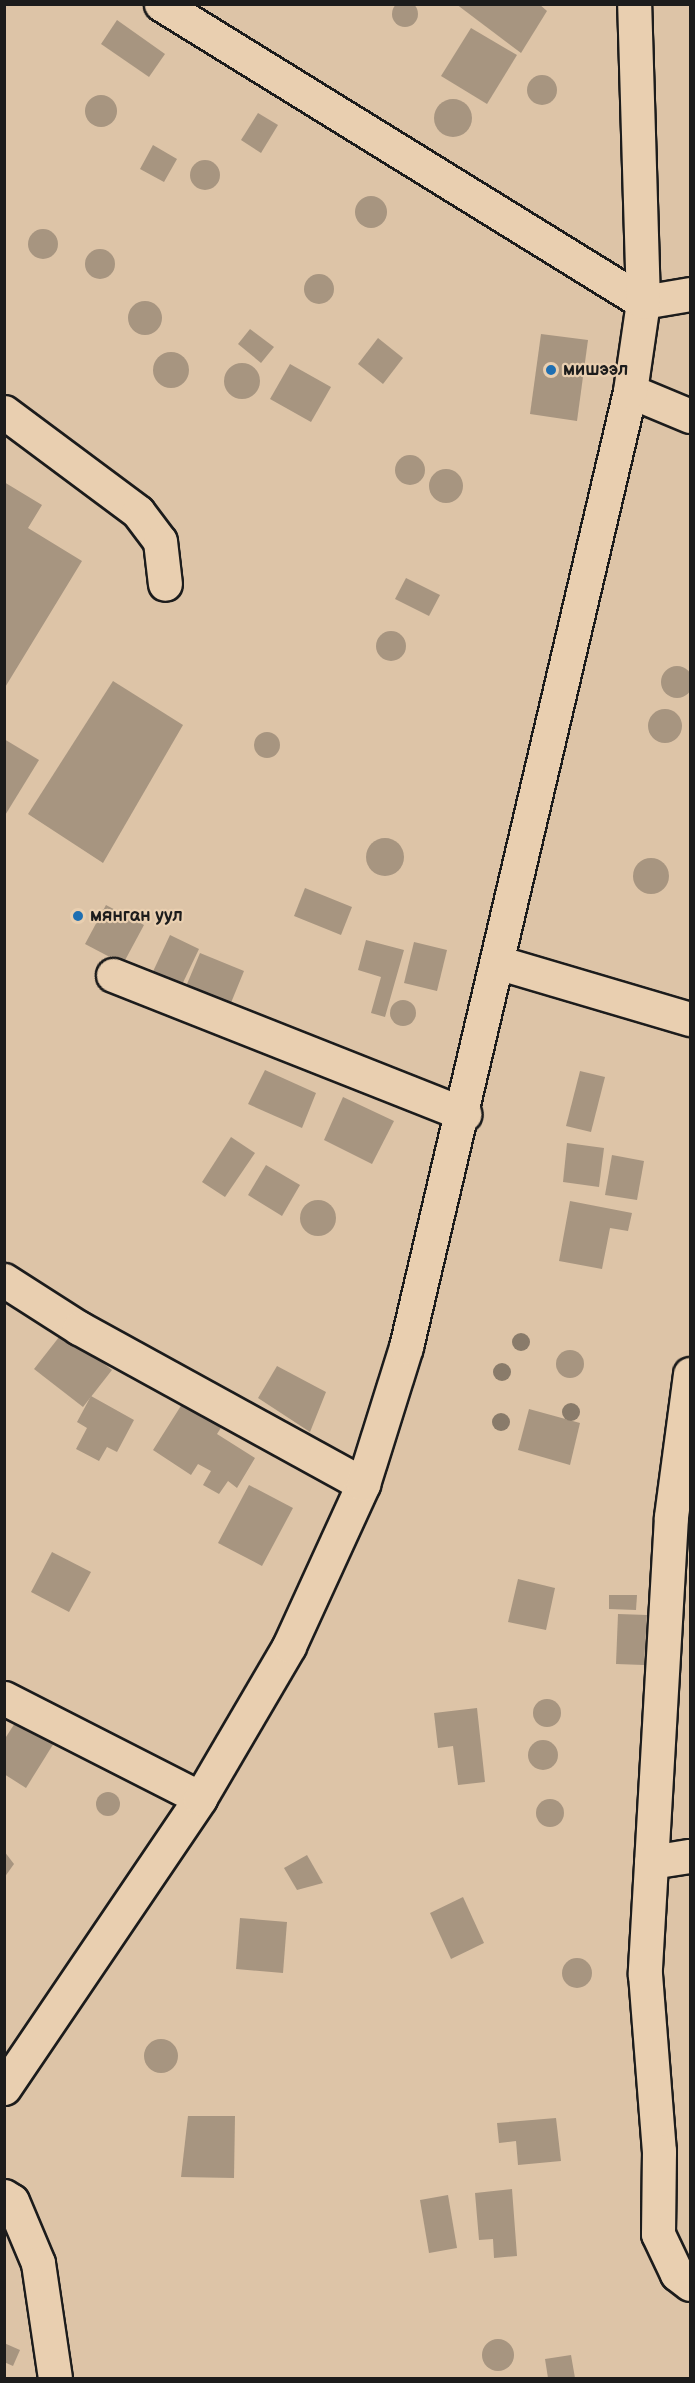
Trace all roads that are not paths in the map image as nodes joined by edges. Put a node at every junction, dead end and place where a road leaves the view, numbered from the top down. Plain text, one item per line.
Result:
1 (160, 4) edge
2 (634, 4) edge
3 (690, 294) edge
4 (643, 302) junction
5 (630, 391) junction
6 (4, 412) edge
7 (690, 416) edge
8 (165, 584) dead end
9 (497, 962) junction
10 (113, 975) dead end
11 (690, 1019) edge
12 (464, 1114) junction
13 (4, 1280) edge
14 (690, 1374) edge
15 (686, 1437) edge
16 (363, 1484) junction
17 (4, 1698) edge
18 (200, 1798) junction
19 (690, 1856) edge
20 (651, 1862) junction
21 (4, 2088) edge
22 (4, 2196) edge
23 (690, 2284) edge
24 (55, 2379) edge

1 - 4 street
2 - 4 street
3 - 4 street
4 - 5 street
5 - 7 street
5 - 9 street
6 - 8 street
9 - 11 street
9 - 12 street
10 - 12 street
12 - 16 street
13 - 16 street
14 - 15 street
15 - 20 street
16 - 18 street
17 - 18 street
18 - 21 street
19 - 20 street
20 - 23 street
22 - 24 street

